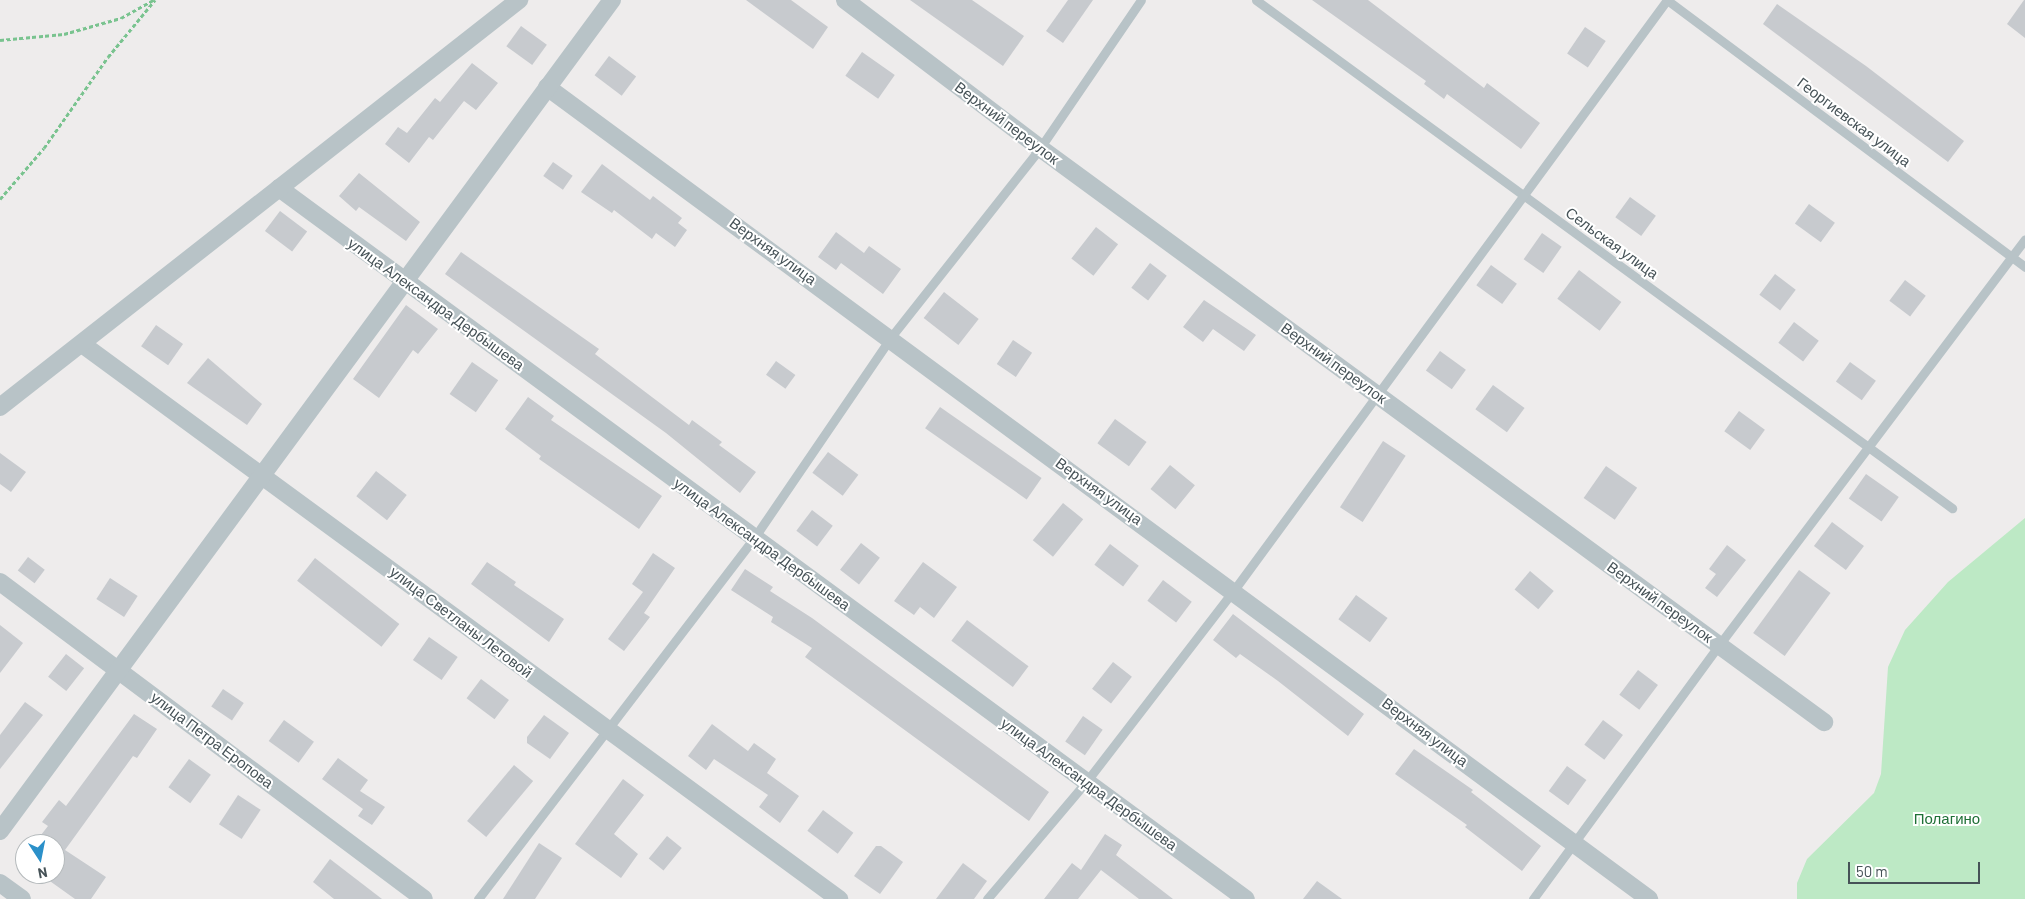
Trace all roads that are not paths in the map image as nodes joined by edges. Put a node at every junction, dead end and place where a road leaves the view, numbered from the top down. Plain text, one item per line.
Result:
1 (519, 0) edge
2 (612, 0) edge
3 (845, 0) edge
4 (1141, 0) edge
5 (1256, 0) edge
6 (1667, 0) edge
7 (547, 86) junction
8 (1040, 148) junction
9 (280, 188) junction
10 (1522, 194) junction
11 (2025, 239) edge
12 (2012, 257) junction
13 (2025, 267) edge
14 (406, 282) junction
15 (891, 337) junction
16 (82, 344) junction
17 (1378, 395) junction
18 (0, 407) edge
19 (1868, 447) junction
20 (262, 475) junction
21 (1952, 508) dead end
22 (754, 538) junction
23 (0, 582) edge
24 (1234, 590) junction
25 (1719, 645) junction
26 (118, 669) junction
27 (1824, 722) dead end
28 (606, 730) junction
29 (1086, 782) junction
30 (0, 831) edge
31 (1575, 844) junction
32 (0, 883) edge
33 (22, 899) edge
34 (424, 899) edge
35 (478, 899) edge
36 (839, 899) edge
37 (987, 899) edge
38 (1246, 899) edge
39 (1533, 899) edge
40 (1649, 899) edge

1 - 9 street
2 - 7 street
3 - 8 street, Верхний переулок
4 - 8 lane
5 - 10 lane, Сельская улица
6 - 10 lane
6 - 12 lane, Георгиевская улица
7 - 14 street
7 - 15 street, Верхняя улица
8 - 15 lane
8 - 17 street, Верхний переулок
9 - 14 street, улица Александра Дербышева
9 - 16 street
10 - 17 lane
10 - 19 lane, Сельская улица
11 - 12 lane
12 - 13 lane, Георгиевская улица
12 - 19 lane
14 - 20 street
14 - 22 street, улица Александра Дербышева
15 - 22 lane
15 - 24 street, Верхняя улица
16 - 18 street
16 - 20 street, улица Светланы Летовой
17 - 24 lane
17 - 25 street, Верхний переулок
19 - 21 lane, Сельская улица
19 - 25 lane
20 - 26 street
20 - 28 street, улица Светланы Летовой
22 - 28 lane
22 - 29 street, улица Александра Дербышева
23 - 26 street, улица Петра Еропова
24 - 29 lane
24 - 31 street, Верхняя улица
25 - 27 street, Верхний переулок
25 - 31 lane
26 - 30 street
26 - 34 street, улица Петра Еропова
28 - 35 lane
28 - 36 street, улица Светланы Летовой
29 - 37 lane
29 - 38 street, улица Александра Дербышева
31 - 39 lane
31 - 40 street, Верхняя улица
32 - 33 street

